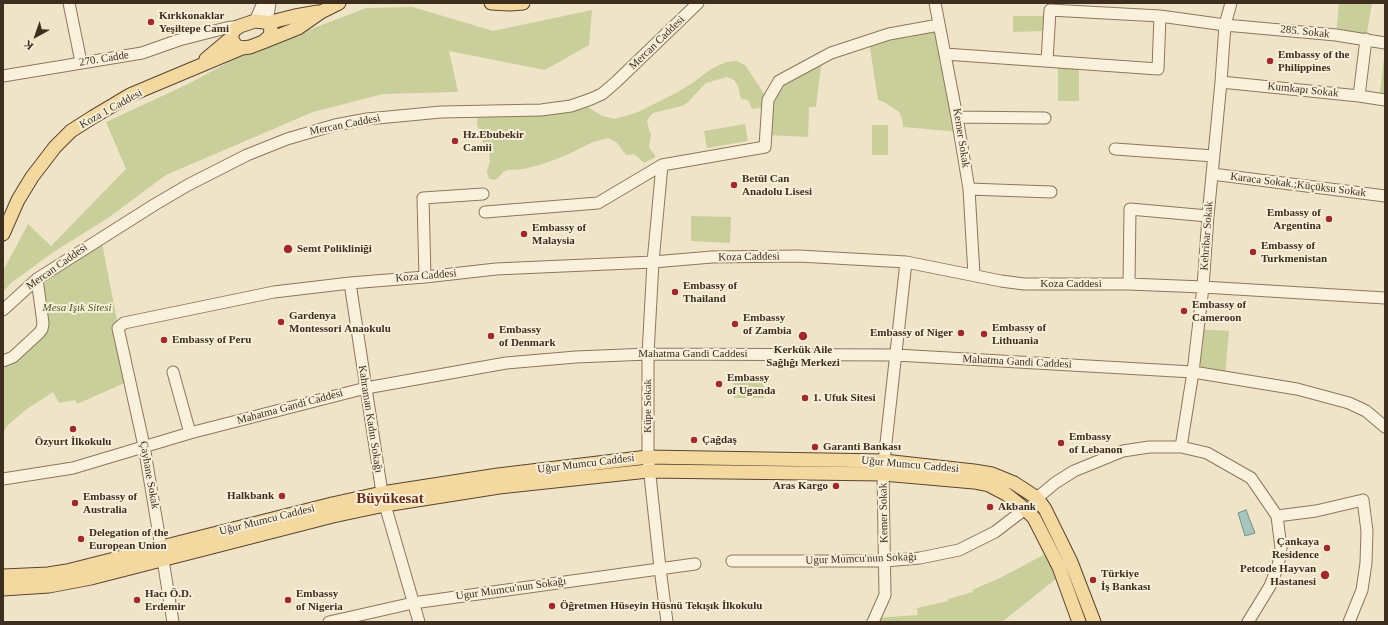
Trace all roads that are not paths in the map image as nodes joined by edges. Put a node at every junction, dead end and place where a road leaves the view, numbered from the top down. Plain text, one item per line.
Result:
1 (69, 3) edge
2 (262, 3) edge
3 (270, 3) edge
4 (339, 3) edge
5 (491, 3) edge
6 (523, 3) edge
7 (698, 3) edge
8 (935, 3) edge
9 (1232, 3) edge
10 (321, 12) junction
11 (1160, 16) junction
12 (261, 22) junction
13 (939, 25) junction
14 (1225, 25) junction
15 (240, 26) junction
16 (202, 34) junction
17 (231, 38) junction
18 (1366, 39) junction
19 (263, 42) junction
20 (1385, 43) edge
21 (221, 46) junction
22 (242, 48) junction
23 (945, 54) junction
24 (1047, 61) junction
25 (81, 62) junction
26 (199, 66) junction
27 (3, 76) edge
28 (1221, 82) junction
29 (1360, 96) junction
30 (1385, 100) edge
31 (957, 117) junction
32 (1045, 118) dead end
33 (1115, 149) dead end
34 (1214, 156) junction
35 (662, 165) junction
36 (1212, 174) junction
37 (969, 189) junction
38 (1051, 192) dead end
39 (483, 194) dead end
40 (1385, 196) edge
41 (485, 212) dead end
42 (1208, 216) junction
43 (3, 234) edge
44 (653, 262) junction
45 (906, 262) junction
46 (974, 275) junction
47 (425, 277) junction
48 (37, 279) junction
49 (350, 283) junction
50 (1129, 284) junction
51 (1203, 286) junction
52 (1385, 298) edge
53 (3, 310) edge
54 (118, 328) joint
55 (648, 354) junction
56 (896, 355) junction
57 (3, 361) edge
58 (173, 372) dead end
59 (1192, 372) junction
60 (366, 388) junction
61 (1385, 427) edge
62 (190, 433) junction
63 (144, 446) junction
64 (1181, 447) junction
65 (648, 457) junction
66 (884, 468) junction
67 (648, 471) junction
68 (3, 479) edge
69 (1036, 498) junction
70 (383, 499) junction
71 (1025, 509) junction
72 (1277, 516) junction
73 (161, 547) junction
74 (164, 560) junction
75 (885, 560) junction
76 (732, 561) dead end
77 (695, 564) dead end
78 (660, 568) junction
79 (3, 576) edge
80 (3, 589) edge
81 (413, 603) junction
82 (172, 622) edge
83 (329, 622) edge
84 (419, 622) edge
85 (667, 622) edge
86 (873, 622) edge
87 (1079, 622) edge
88 (1094, 622) edge
89 (1248, 622) edge
90 (1349, 622) edge

1 - 25 street
2 - 12 street
3 - 12 street
4 - 10 main road, 270. Cadde
5 - 6 main road
7 - 48 street, Mercan Caddesi
8 - 13 street, Kemer Sokak
9 - 14 street, Kehribar Sokak
10 - 12 main road, 270. Cadde
10 - 19 main road, 270. Cadde
11 - 14 street, 285. Sokak
11 - 24 street, 285. Sokak
11 - 24 street
12 - 15 main road, 270. Cadde
12 - 19 main road
13 - 23 street, Kemer Sokak
13 - 35 street
14 - 18 street, 285. Sokak
14 - 28 street, Kehribar Sokak
15 - 16 street, 270. Cadde
15 - 17 main road
16 - 21 street, 270. Cadde
16 - 25 street, 270. Cadde
17 - 21 main road
17 - 22 main road
18 - 20 street, 285. Sokak
18 - 29 street
19 - 22 main road, 270. Cadde
21 - 26 main road
22 - 26 main road, Koza 1 Caddesi
23 - 24 street
23 - 31 street, Kemer Sokak
25 - 27 street, 270. Cadde
26 - 43 main road, Koza 1 Caddesi
28 - 29 street, Kumkapı Sokak
28 - 34 street, Kehribar Sokak
29 - 30 street, Kumkapı Sokak
31 - 32 street
31 - 37 street, Kemer Sokak
33 - 34 street
34 - 36 street, Kehribar Sokak
35 - 41 street
35 - 44 street, Küpe Sokak
36 - 40 street, Karaca Sokak.;Küçüksu Sokak
36 - 42 street, Kehribar Sokak
37 - 38 street
37 - 46 street, Kemer Sokak
39 - 47 street
42 - 50 street
42 - 51 street, Kehribar Sokak
44 - 45 street, Koza Caddesi
44 - 47 street, Koza Caddesi
44 - 55 street, Küpe Sokak
45 - 46 street, Koza Caddesi
45 - 56 street, Kemer Sokak
46 - 50 street, Koza Caddesi
47 - 49 street, Koza Caddesi
48 - 53 street, Mercan Caddesi
48 - 57 street
49 - 54 street, Koza Caddesi
49 - 60 street, Kahraman Kadın Sokağı
50 - 51 street, Koza Caddesi
51 - 52 street, Koza Caddesi
51 - 59 street, Kehribar Sokak
54 - 63 street, Çayhane Sokak
55 - 56 street, Mahatma Gandi Caddesi
55 - 60 street, Mahatma Gandi Caddesi
55 - 65 street, Küpe Sokak
56 - 59 street, Mahatma Gandi Caddesi
56 - 66 street, Kemer Sokak
58 - 62 street
59 - 61 street, Mahatma Gandi Caddesi
59 - 64 street, Kehribar Sokak
60 - 62 street, Mahatma Gandi Caddesi
60 - 70 street, Kahraman Kadın Sokağı
62 - 63 street, Mahatma Gandi Caddesi
63 - 68 street, Mahatma Gandi Caddesi
63 - 73 street, Çayhane Sokak
64 - 69 street
64 - 72 street
65 - 66 main road, Uğur Mumcu Caddesi
65 - 67 street, Küpe Sokak
65 - 70 main road, Uğur Mumcu Caddesi
66 - 67 main road, Uğur Mumcu Caddesi
66 - 69 main road, Uğur Mumcu Caddesi
66 - 71 main road, Uğur Mumcu Caddesi
66 - 75 street, Kemer Sokak
67 - 70 main road, Uğur Mumcu Caddesi
67 - 78 street, Küpe Sokak
69 - 88 main road, Uğur Mumcu Caddesi
70 - 73 main road, Uğur Mumcu Caddesi
70 - 74 main road, Uğur Mumcu Caddesi
70 - 81 street, Kahraman Kadın Sokağı
71 - 75 street, Ugur Mumcu'nun Sokağı
71 - 87 main road, Uğur Mumcu Caddesi
72 - 89 street
72 - 90 street
73 - 74 main road, Çayhane Sokak
73 - 79 main road, Uğur Mumcu Caddesi
74 - 80 main road, Uğur Mumcu Caddesi
74 - 82 street, Çayhane Sokak
75 - 76 street, Ugur Mumcu'nun Sokağı
75 - 86 street, Kemer Sokak
77 - 78 street, Ugur Mumcu'nun Sokağı
78 - 81 street, Ugur Mumcu'nun Sokağı
78 - 85 street, Küpe Sokak
81 - 83 street, Ugur Mumcu'nun Sokağı
81 - 84 street, Kahraman Kadın Sokağı

